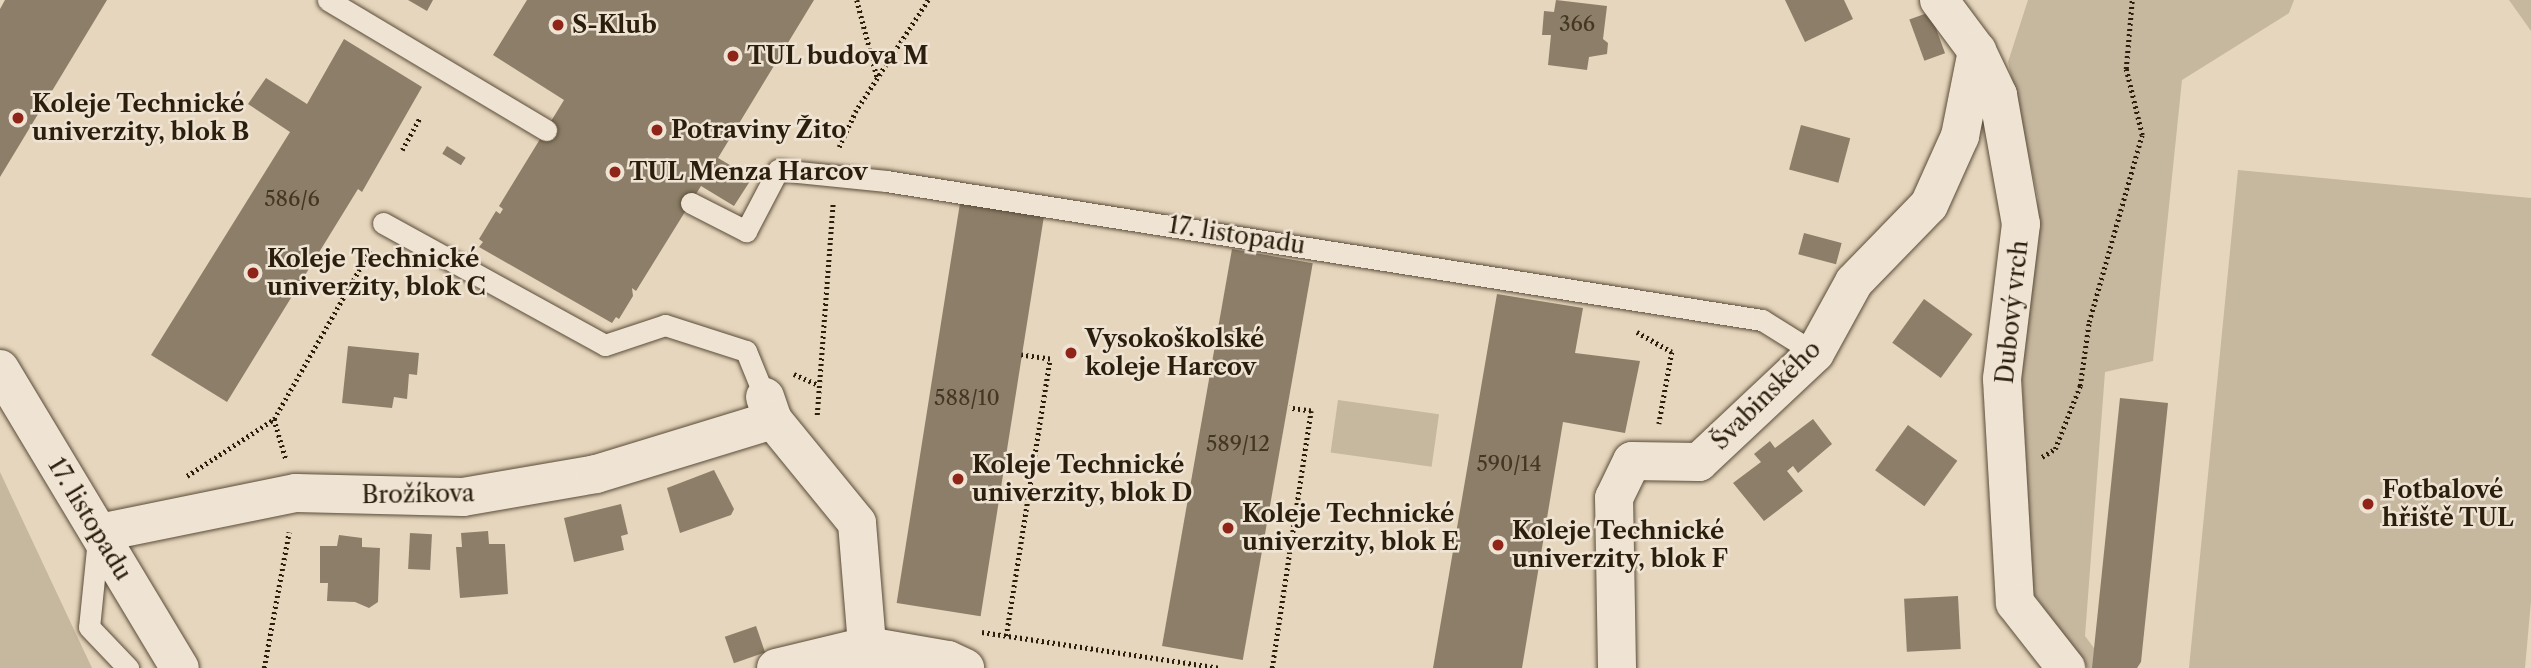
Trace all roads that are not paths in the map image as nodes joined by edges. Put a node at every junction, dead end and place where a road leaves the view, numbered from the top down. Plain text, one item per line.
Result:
1 (328, 0) edge
2 (1939, 0) edge
3 (1977, 51) junction
4 (546, 130) dead end
5 (691, 203) dead end
6 (383, 223) road end
7 (1815, 353) junction
8 (0, 369) edge
9 (769, 408) junction
10 (99, 533) junction
11 (868, 657) edge
12 (128, 668) edge
13 (180, 668) edge
14 (776, 668) edge
15 (965, 668) edge
16 (1617, 668) edge
17 (2066, 668) edge

1 - 4 lane
2 - 3 street, Dubový vrch
3 - 7 street, Švabinského
3 - 17 street, Dubový vrch
5 - 7 lane, 17. listopadu
6 - 9 lane
7 - 16 street, Švabinského
8 - 10 street, 17. listopadu
9 - 10 street, Brožíkova
9 - 11 street
10 - 12 lane
10 - 13 street, 17. listopadu
11 - 14 street
11 - 15 street

